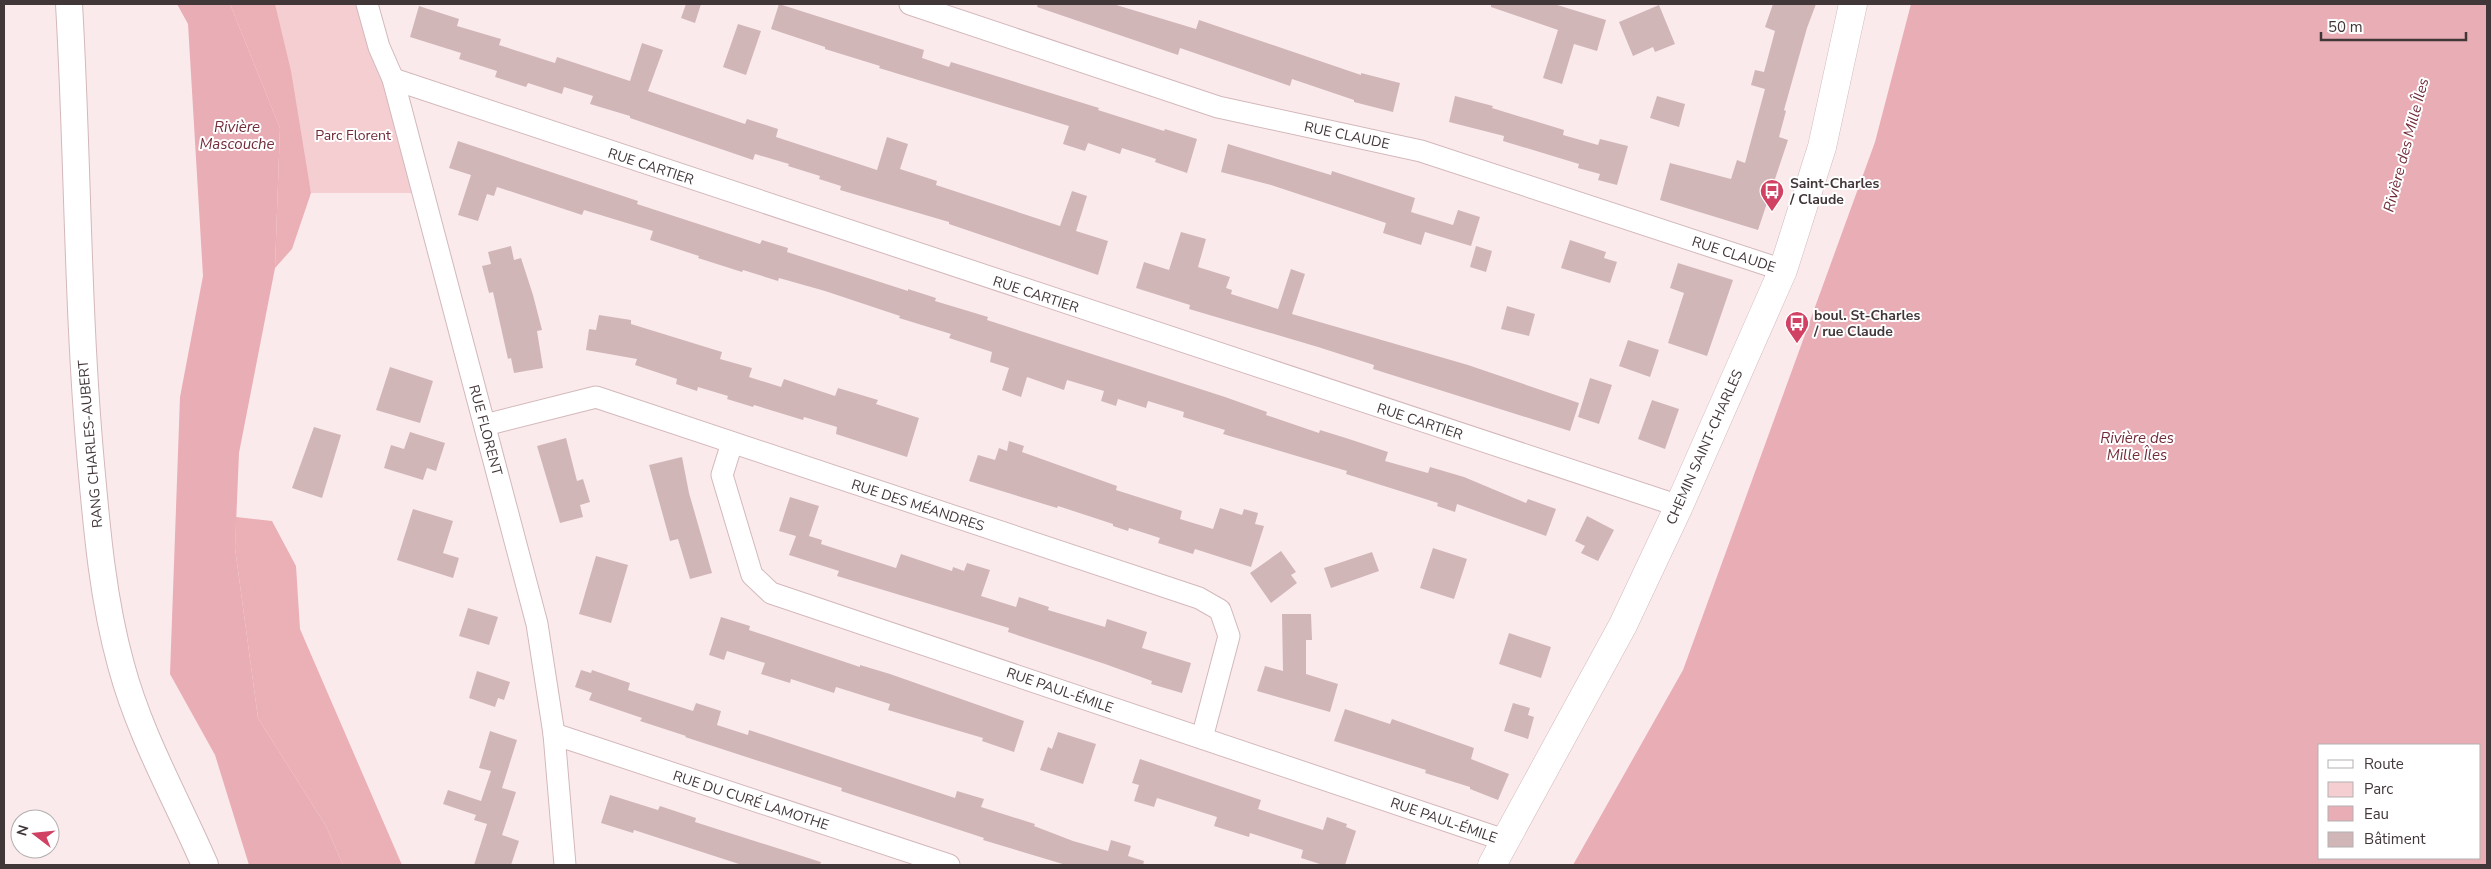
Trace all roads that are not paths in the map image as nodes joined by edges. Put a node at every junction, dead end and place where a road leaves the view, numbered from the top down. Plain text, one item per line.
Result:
1 (69, 4) edge
2 (367, 4) edge
3 (910, 4) edge
4 (1853, 4) edge
5 (393, 79) junction
6 (1783, 270) junction
7 (485, 425) junction
8 (732, 443) junction
9 (1679, 506) junction
10 (554, 734) junction
11 (1202, 738) junction
12 (1504, 840) junction
13 (204, 865) edge
14 (565, 865) edge
15 (948, 865) edge
16 (1492, 865) edge

1 - 13 street, RANG CHARLES-AUBERT
2 - 5 street, RUE FLORENT
3 - 6 street, RUE CLAUDE
4 - 6 main road, CHEMIN SAINT-CHARLES
5 - 7 street, RUE FLORENT
5 - 9 street, RUE CARTIER
6 - 9 main road, CHEMIN SAINT-CHARLES
7 - 8 street, RUE DES MÉANDRES
7 - 10 street, RUE FLORENT
8 - 11 street, RUE PAUL-ÉMILE
8 - 11 street, RUE DES MÉANDRES
9 - 12 main road, CHEMIN SAINT-CHARLES
10 - 14 street, RUE FLORENT
10 - 15 street, RUE DU CURÉ LAMOTHE
11 - 12 street, RUE PAUL-ÉMILE
12 - 16 main road, CHEMIN SAINT-CHARLES

